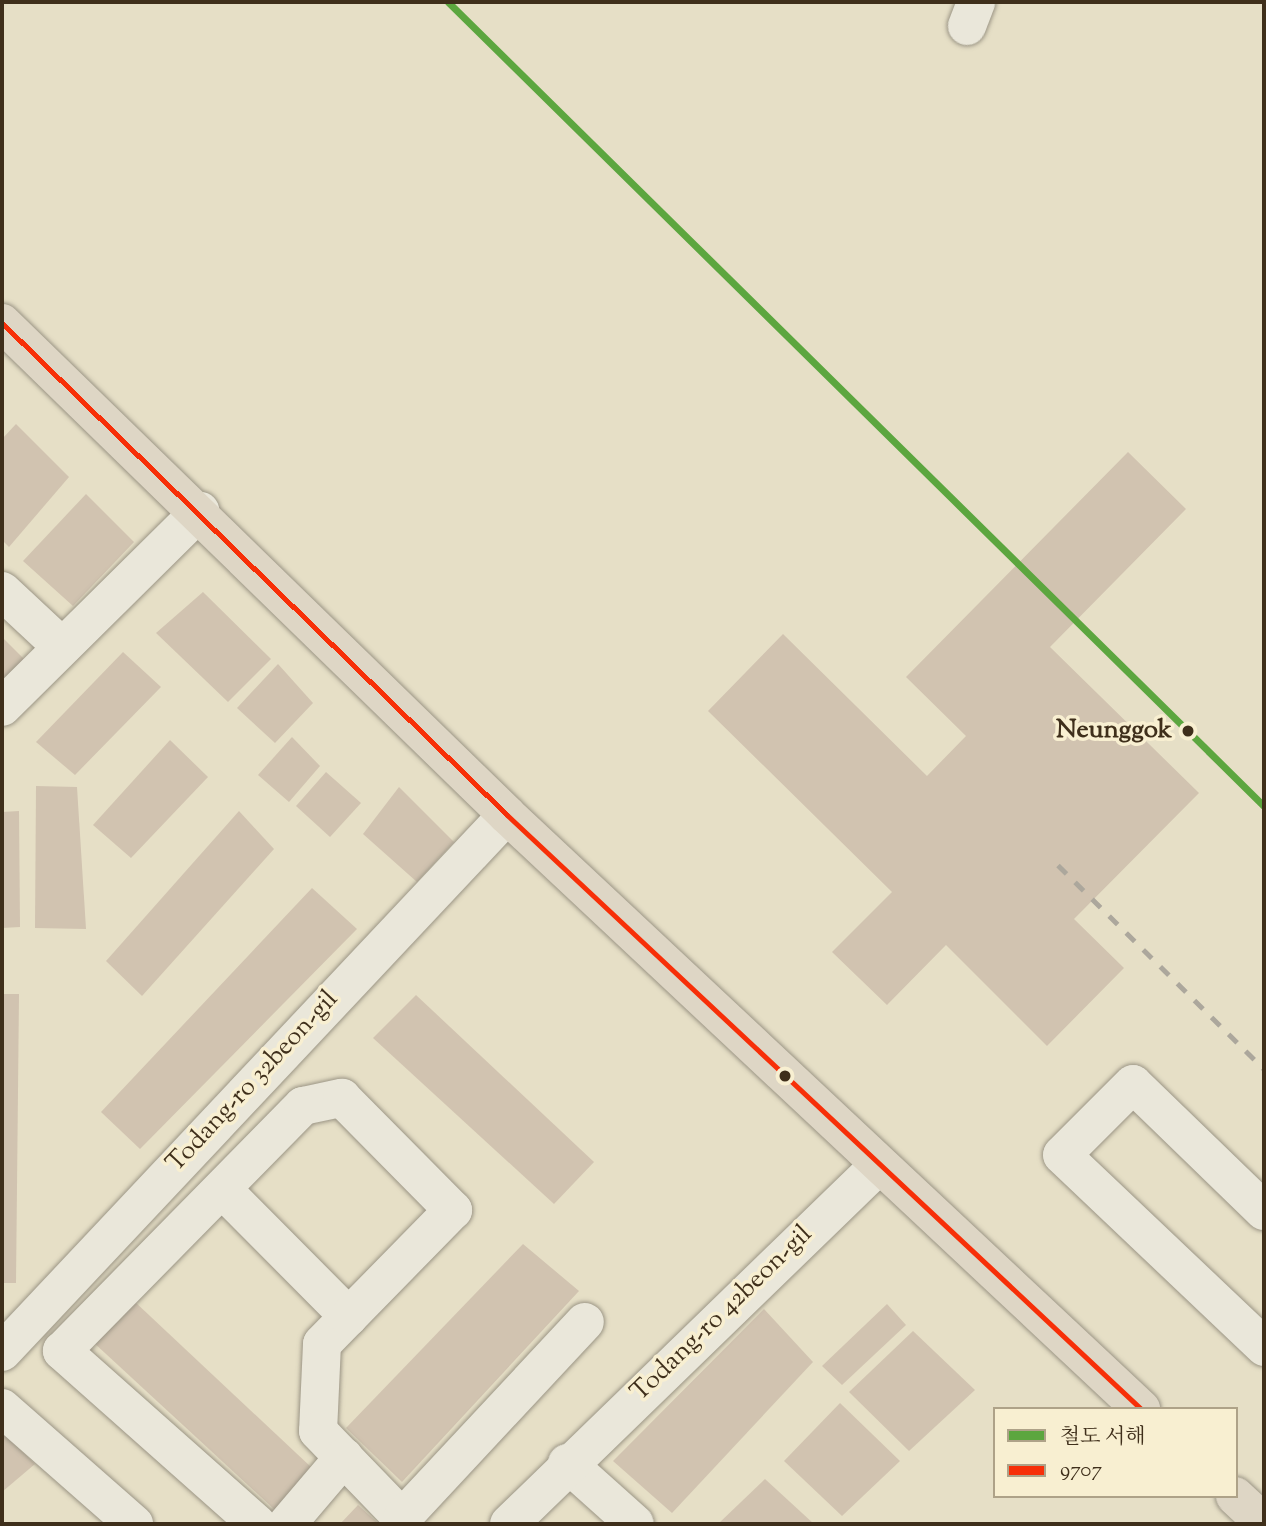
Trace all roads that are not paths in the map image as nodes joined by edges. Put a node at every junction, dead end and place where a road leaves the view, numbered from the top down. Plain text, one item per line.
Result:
1 (2, 323) edge
2 (200, 511) junction
3 (2, 592) edge
4 (61, 646) junction
5 (2, 708) edge
6 (507, 815) junction
7 (263, 1070) junction
8 (303, 1106) junction
9 (878, 1166) junction
10 (222, 1189) junction
11 (1264, 1210) edge
12 (349, 1317) junction
13 (585, 1322) dead end
14 (1264, 1347) edge
15 (2, 1352) edge
16 (1139, 1407) edge
17 (2, 1408) edge
18 (344, 1457) junction
19 (567, 1463) junction
20 (1238, 1498) edge
21 (1264, 1523) edge
22 (134, 1524) edge
23 (257, 1524) edge
24 (288, 1524) edge
25 (509, 1524) edge
26 (635, 1524) edge

1 - 2 main road
2 - 4 street
2 - 6 main road
3 - 4 street
4 - 5 street
6 - 7 street, Todang-ro 32beon-gil
6 - 9 main road
7 - 8 street
7 - 15 street, Todang-ro 32beon-gil
8 - 10 street
8 - 12 street
9 - 16 main road
9 - 19 street, Todang-ro 42beon-gil
10 - 12 street
10 - 23 street
11 - 14 street
12 - 18 street
13 - 18 street
17 - 22 street
18 - 24 street
19 - 25 street, Todang-ro 42beon-gil
19 - 26 street
20 - 21 main road

